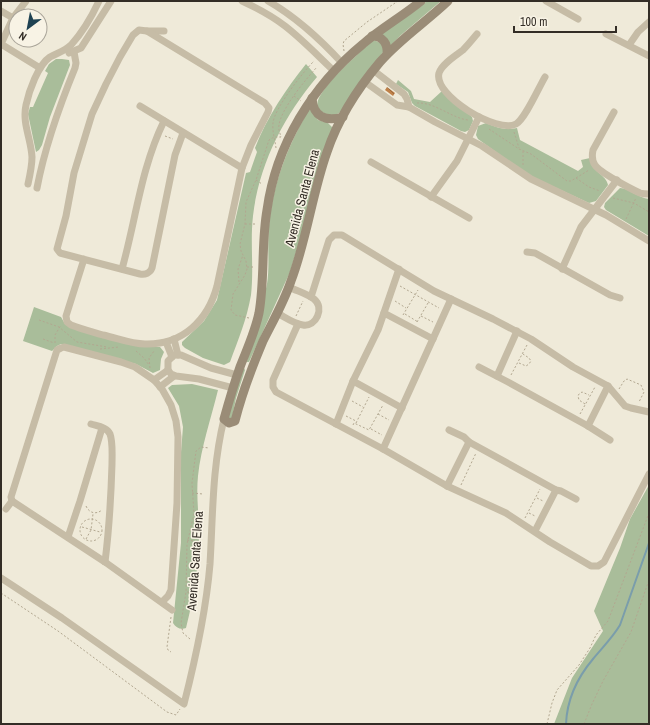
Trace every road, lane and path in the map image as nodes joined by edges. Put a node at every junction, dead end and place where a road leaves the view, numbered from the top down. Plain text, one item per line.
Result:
1 (99, 1) edge
2 (111, 1) edge
3 (242, 1) edge
4 (268, 1) edge
5 (398, 1) edge
6 (421, 1) edge
7 (448, 1) edge
8 (546, 1) edge
9 (555, 3) edge
10 (578, 19) dead end
11 (649, 22) edge
12 (8, 29) edge
13 (147, 31) junction
14 (164, 31) dead end
15 (477, 34) dead end
16 (606, 34) dead end
17 (372, 36) junction
18 (1, 44) edge
19 (628, 45) junction
20 (344, 51) dead end
21 (74, 52) junction
22 (57, 54) junction
23 (387, 54) junction
24 (318, 56) junction
25 (649, 56) edge
26 (342, 63) junction
27 (317, 67) dead end
28 (40, 68) junction
29 (373, 70) junction
30 (334, 71) junction
31 (545, 77) dead end
32 (365, 82) junction
33 (294, 96) junction
34 (312, 98) junction
35 (302, 101) dead end
36 (140, 106) dead end
37 (409, 107) junction
38 (614, 112) dead end
39 (343, 117) junction
40 (478, 119) junction
41 (164, 121) junction
42 (513, 125) junction
43 (158, 132) junction
44 (183, 133) junction
45 (274, 137) junction
46 (469, 139) junction
47 (180, 140) junction
48 (276, 148) dead end
49 (519, 149) junction
50 (523, 150) junction
51 (32, 156) junction
52 (43, 159) junction
53 (371, 162) dead end
54 (596, 166) junction
55 (242, 168) junction
56 (523, 174) junction
57 (256, 180) junction
58 (617, 180) junction
59 (28, 184) dead end
60 (262, 184) dead end
61 (37, 188) dead end
62 (639, 192) junction
63 (649, 194) edge
64 (431, 196) junction
65 (595, 210) junction
66 (469, 218) dead end
67 (244, 224) junction
68 (256, 224) dead end
69 (624, 224) junction
70 (649, 241) edge
71 (528, 252) dead end
72 (243, 254) junction
73 (84, 259) junction
74 (246, 267) junction
75 (255, 268) dead end
76 (122, 269) junction
77 (399, 269) junction
78 (562, 269) junction
79 (240, 283) junction
80 (395, 283) junction
81 (289, 287) junction
82 (415, 294) junction
83 (308, 296) junction
84 (390, 298) junction
85 (620, 298) dead end
86 (451, 299) junction
87 (429, 302) junction
88 (408, 308) junction
89 (446, 312) junction
90 (277, 313) junction
91 (384, 313) junction
92 (404, 314) junction
93 (421, 316) junction
94 (249, 318) dead end
95 (39, 320) dead end
96 (400, 321) junction
97 (67, 322) junction
98 (296, 322) junction
99 (439, 326) junction
100 (58, 327) junction
101 (517, 331) junction
102 (42, 339) dead end
103 (174, 339) junction
104 (433, 339) junction
105 (530, 339) junction
106 (163, 342) junction
107 (56, 346) junction
108 (107, 347) junction
109 (123, 347) dead end
110 (100, 349) dead end
111 (135, 351) dead end
112 (522, 354) junction
113 (175, 356) junction
114 (518, 363) junction
115 (149, 365) junction
116 (479, 367) dead end
117 (171, 373) junction
118 (237, 375) junction
119 (497, 376) junction
120 (153, 379) junction
121 (354, 381) junction
122 (598, 381) junction
123 (508, 382) junction
124 (608, 386) junction
125 (160, 387) junction
126 (233, 388) junction
127 (372, 391) junction
128 (616, 394) junction
129 (590, 396) junction
130 (346, 398) junction
131 (386, 399) junction
132 (586, 404) junction
133 (364, 407) junction
134 (402, 408) junction
135 (635, 409) junction
136 (649, 412) edge
137 (340, 413) junction
138 (378, 414) junction
139 (224, 419) junction
140 (577, 420) junction
141 (356, 422) junction
142 (91, 424) dead end
143 (336, 424) junction
144 (355, 424) junction
145 (395, 424) junction
146 (588, 426) junction
147 (102, 428) junction
148 (370, 428) junction
149 (449, 430) dead end
150 (350, 431) junction
151 (388, 438) junction
152 (610, 440) dead end
153 (469, 442) junction
154 (209, 448) dead end
155 (479, 448) junction
156 (383, 449) junction
157 (649, 474) edge
158 (544, 483) junction
159 (447, 486) junction
160 (556, 490) junction
161 (457, 492) junction
162 (192, 493) junction
163 (203, 494) dead end
164 (576, 500) dead end
165 (12, 501) junction
166 (86, 503) dead end
167 (104, 507) dead end
168 (6, 509) dead end
169 (94, 513) junction
170 (649, 513) edge
171 (93, 519) junction
172 (523, 523) junction
173 (72, 525) junction
174 (81, 527) junction
175 (91, 530) junction
176 (534, 531) junction
177 (102, 532) junction
178 (68, 537) junction
179 (85, 539) junction
180 (187, 540) junction
181 (201, 542) dead end
182 (80, 545) junction
183 (105, 562) junction
184 (1, 578) edge
185 (649, 580) edge
186 (186, 592) junction
187 (1, 593) edge
188 (196, 593) dead end
189 (162, 602) junction
190 (172, 610) joint
191 (190, 638) dead end
192 (171, 652) dead end
193 (184, 704) junction
194 (547, 724) edge
195 (584, 724) edge

1 - 22 street
2 - 21 street
3 - 24 street
4 - 26 street
5 - 20 path
6 - 17 street, Avenida Santa Elena
7 - 23 street, Avenida Santa Elena
8 - 9 street
9 - 10 street
11 - 19 street
12 - 18 street
13 - 14 street
13 - 55 street
13 - 73 street
15 - 40 street
16 - 19 street
17 - 23 street
17 - 26 street, Avenida Santa Elena
18 - 28 street
19 - 25 street
21 - 22 street
21 - 52 street
22 - 28 street
23 - 29 street, Avenida Santa Elena
24 - 30 street
24 - 45 path
26 - 30 street, Avenida Santa Elena
27 - 33 path
28 - 51 street
29 - 32 street, Avenida Santa Elena
29 - 37 street
30 - 34 street, Avenida Santa Elena
31 - 42 street
32 - 37 street
32 - 39 street, Avenida Santa Elena
33 - 35 path
33 - 45 path
34 - 39 street
34 - 118 street, Avenida Santa Elena
36 - 41 street
37 - 40 path
37 - 46 street
38 - 54 street
39 - 81 street, Avenida Santa Elena
40 - 42 street
40 - 46 street
40 - 49 path
41 - 43 street
41 - 44 street
42 - 49 path
43 - 47 path
43 - 76 street
44 - 47 street
44 - 55 street
45 - 48 path
45 - 57 path
46 - 56 street
46 - 64 street
47 - 76 street
49 - 50 path
50 - 54 path
50 - 56 path
51 - 52 street
51 - 59 street
52 - 61 street
53 - 64 street
54 - 58 street
55 - 103 street
56 - 65 street
57 - 60 path
57 - 67 path
58 - 62 street
58 - 65 street
62 - 63 street
62 - 69 path
64 - 66 street
65 - 69 street
65 - 78 street
67 - 68 path
67 - 72 path
69 - 70 street
71 - 78 street
72 - 74 path
72 - 79 path
73 - 76 street
73 - 97 street
74 - 75 path
74 - 79 path
77 - 80 street
77 - 83 street
77 - 86 street
78 - 85 street
79 - 94 path
80 - 82 path
80 - 84 street
81 - 83 street
81 - 90 street, Avenida Santa Elena
82 - 87 path
82 - 88 path
83 - 98 path
83 - 98 street
84 - 88 path
84 - 91 street
86 - 89 street
86 - 101 street
87 - 89 path
87 - 93 path
88 - 92 path
89 - 99 street
90 - 98 street
90 - 139 street, Avenida Santa Elena
91 - 96 street
91 - 121 street
92 - 93 path
92 - 96 path
93 - 99 path
95 - 100 path
96 - 104 street
97 - 100 path
97 - 106 street
98 - 143 street
99 - 104 street
100 - 107 path
100 - 108 path
101 - 105 street
101 - 119 street
102 - 107 path
103 - 106 street
103 - 113 street
104 - 134 street
105 - 112 path
105 - 122 street
106 - 113 street
106 - 115 path
107 - 120 street
107 - 165 street
108 - 109 path
108 - 110 path
111 - 115 path
112 - 114 path
112 - 114 path
113 - 117 street
113 - 118 street
114 - 123 path
115 - 120 path
116 - 119 street
117 - 120 street
117 - 125 street
117 - 126 street
118 - 126 street, Avenida Santa Elena
119 - 123 street
120 - 125 street
121 - 127 street
121 - 130 street
122 - 124 street
122 - 129 path
123 - 140 street
124 - 128 street
124 - 146 street
125 - 189 street
126 - 139 street, Avenida Santa Elena
127 - 131 street
127 - 133 path
128 - 135 street
128 - 135 path
129 - 132 path
129 - 132 path
130 - 133 path
130 - 137 street
131 - 134 street
131 - 138 path
132 - 140 path
133 - 141 path
134 - 145 street
135 - 136 street
137 - 141 path
137 - 143 street
138 - 145 path
138 - 148 path
139 - 193 street, Avenida Santa Elena
140 - 146 street
141 - 144 path
142 - 147 street
143 - 150 street
144 - 148 path
144 - 150 path
145 - 151 street
146 - 152 street
147 - 173 street
147 - 183 street
148 - 151 path
149 - 153 street
150 - 156 street
151 - 156 street
153 - 155 street
153 - 159 street
154 - 162 path
155 - 158 street
155 - 161 path
156 - 159 street
157 - 176 street
158 - 160 street
158 - 172 path
159 - 161 street
160 - 164 street
160 - 176 street
161 - 172 street
162 - 163 path
162 - 180 path
165 - 168 street
165 - 178 street
166 - 169 path
167 - 169 path
169 - 171 path
170 - 194 path
171 - 174 path
171 - 175 path
171 - 177 path
172 - 176 street
173 - 174 path
173 - 178 street
174 - 175 path
174 - 179 path
175 - 177 path
175 - 179 path
177 - 179 path
178 - 182 street
179 - 182 path
180 - 181 path
180 - 186 path
182 - 183 street
183 - 189 street
184 - 193 street
185 - 195 path
186 - 188 path
186 - 191 path
187 - 193 path
189 - 190 street
190 - 192 path

